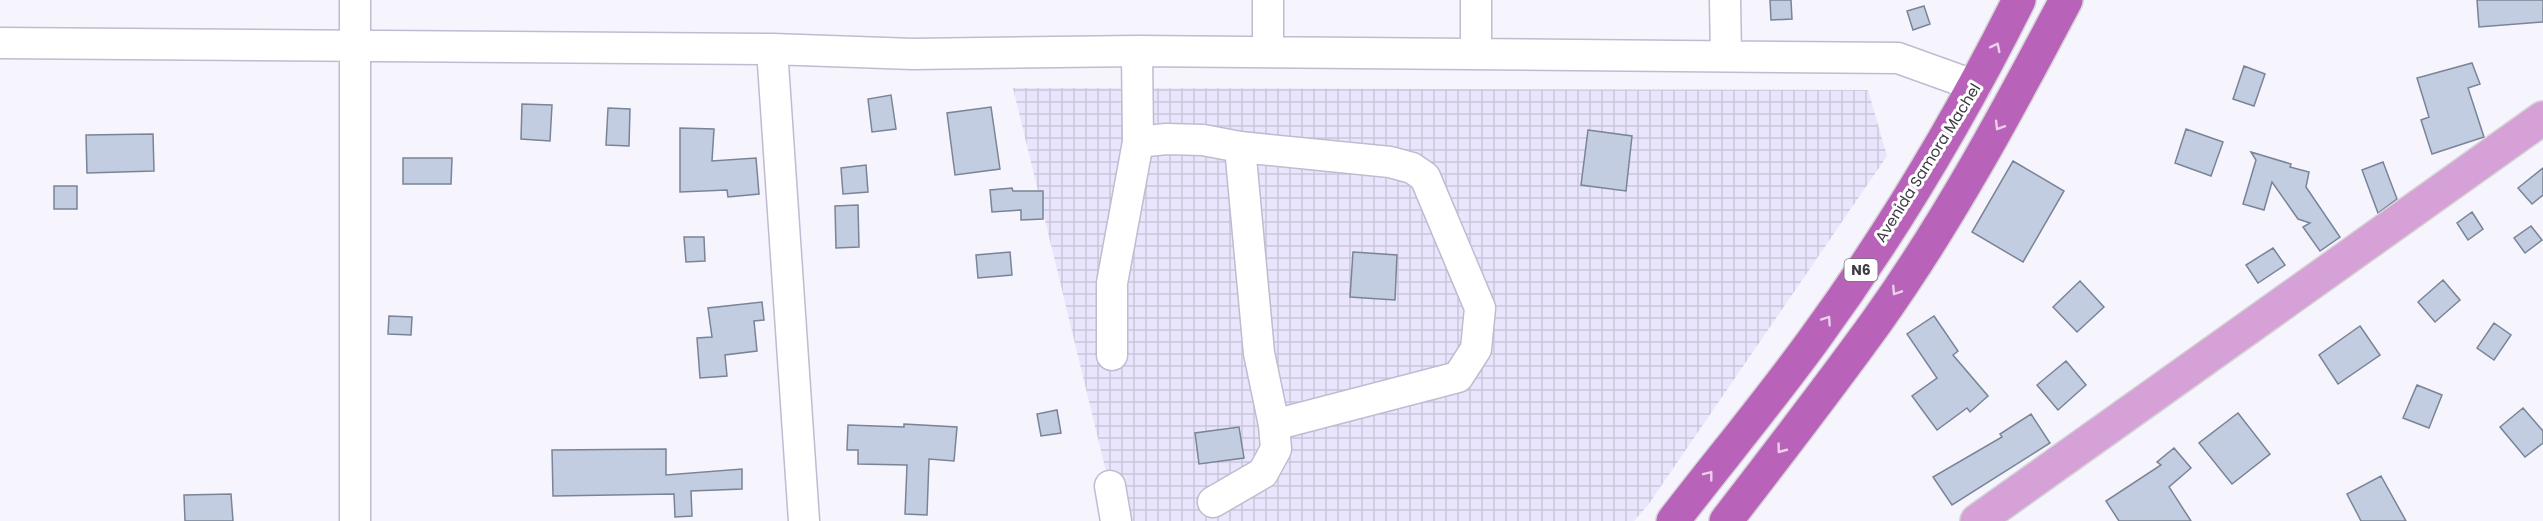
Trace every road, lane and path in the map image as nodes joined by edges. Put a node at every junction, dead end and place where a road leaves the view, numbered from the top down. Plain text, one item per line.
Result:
1 (355, 0) edge
2 (1268, 0) edge
3 (1476, 0) edge
4 (1725, 0) edge
5 (2019, 0) edge
6 (2066, 0) edge
7 (0, 43) edge
8 (355, 45) junction
9 (772, 49) junction
10 (1137, 51) junction
11 (1268, 52) junction
12 (1476, 54) junction
13 (1726, 56) junction
14 (1976, 86) junction
15 (2543, 118) edge
16 (1138, 142) junction
17 (1240, 147) junction
18 (1112, 355) dead end
19 (1274, 425) junction
20 (1110, 486) dead end
21 (1213, 502) dead end
22 (355, 521) edge
23 (804, 521) edge
24 (1116, 521) edge
25 (1673, 521) edge
26 (1726, 521) edge
27 (1977, 521) edge

1 - 8 street
2 - 11 street
3 - 12 street
4 - 13 street
14 -> 5 highway, Avenida Samora Machel / N6
6 -> 26 highway, N6
7 - 8 street
8 - 9 street
8 - 22 street
9 - 10 street
9 - 23 street
10 - 11 street
10 - 16 street
11 - 12 street
12 - 13 street
13 - 14 street
25 -> 14 highway, Avenida Samora Machel / N6
15 - 27 main road
16 - 17 street
16 - 18 street
17 - 19 street
17 - 19 street
19 - 21 street
20 - 24 street

